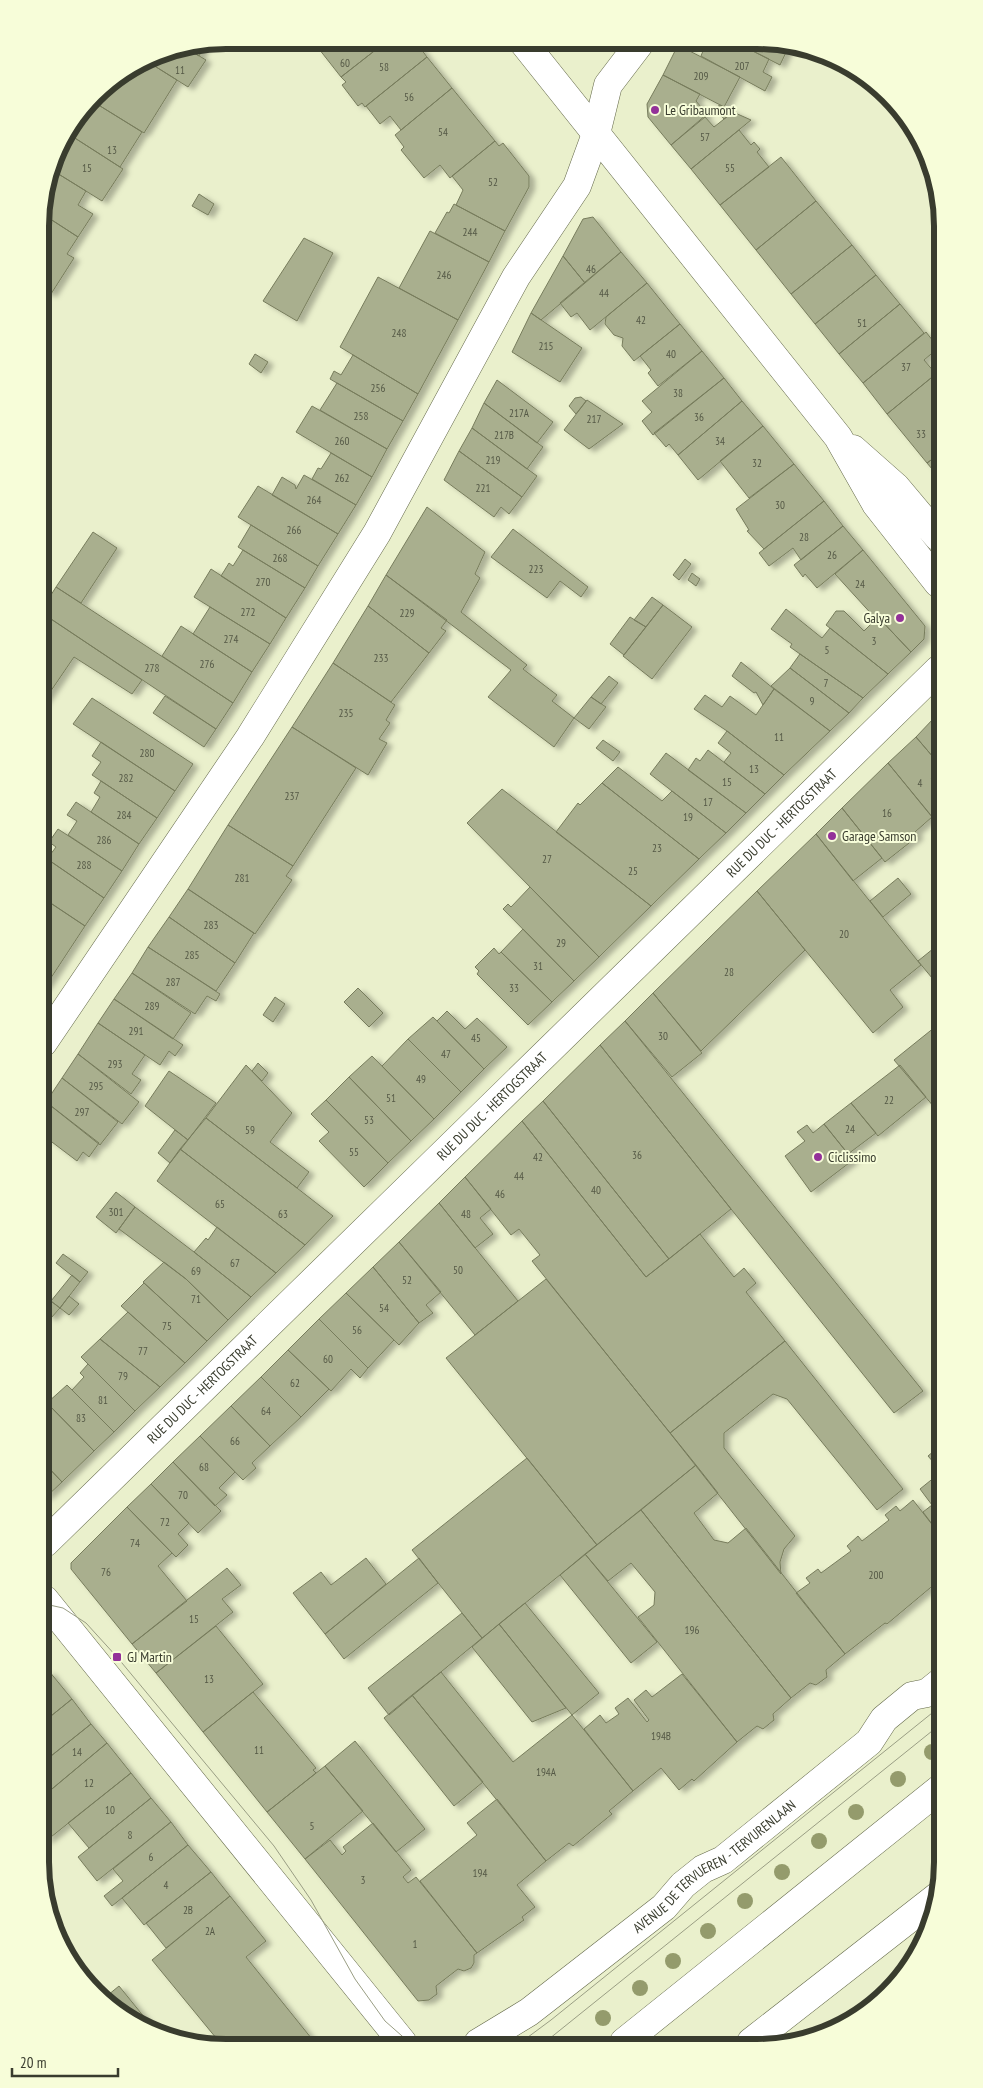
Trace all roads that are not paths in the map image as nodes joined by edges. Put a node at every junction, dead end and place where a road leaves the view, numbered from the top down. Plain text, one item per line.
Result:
1 (529, 49) edge
2 (635, 49) edge
3 (596, 134) junction
4 (838, 436) junction
5 (934, 532) edge
6 (934, 578) edge
7 (934, 674) edge
8 (49, 1034) edge
9 (49, 1539) edge
10 (49, 1605) edge
11 (934, 1687) edge
12 (934, 1793) edge
13 (929, 1903) edge
14 (399, 2039) edge
15 (485, 2039) edge
16 (628, 2039) edge
17 (755, 2039) edge

1 - 3 street
2 - 3 street
3 - 4 street
3 - 8 street
4 - 5 street
4 - 6 street
7 - 9 street, RUE DU DUC - HERTOGSTRAAT
10 - 14 street
11 - 15 street, AVENUE DE TERVUEREN - TERVURENLAAN
12 - 16 street
13 - 17 street

